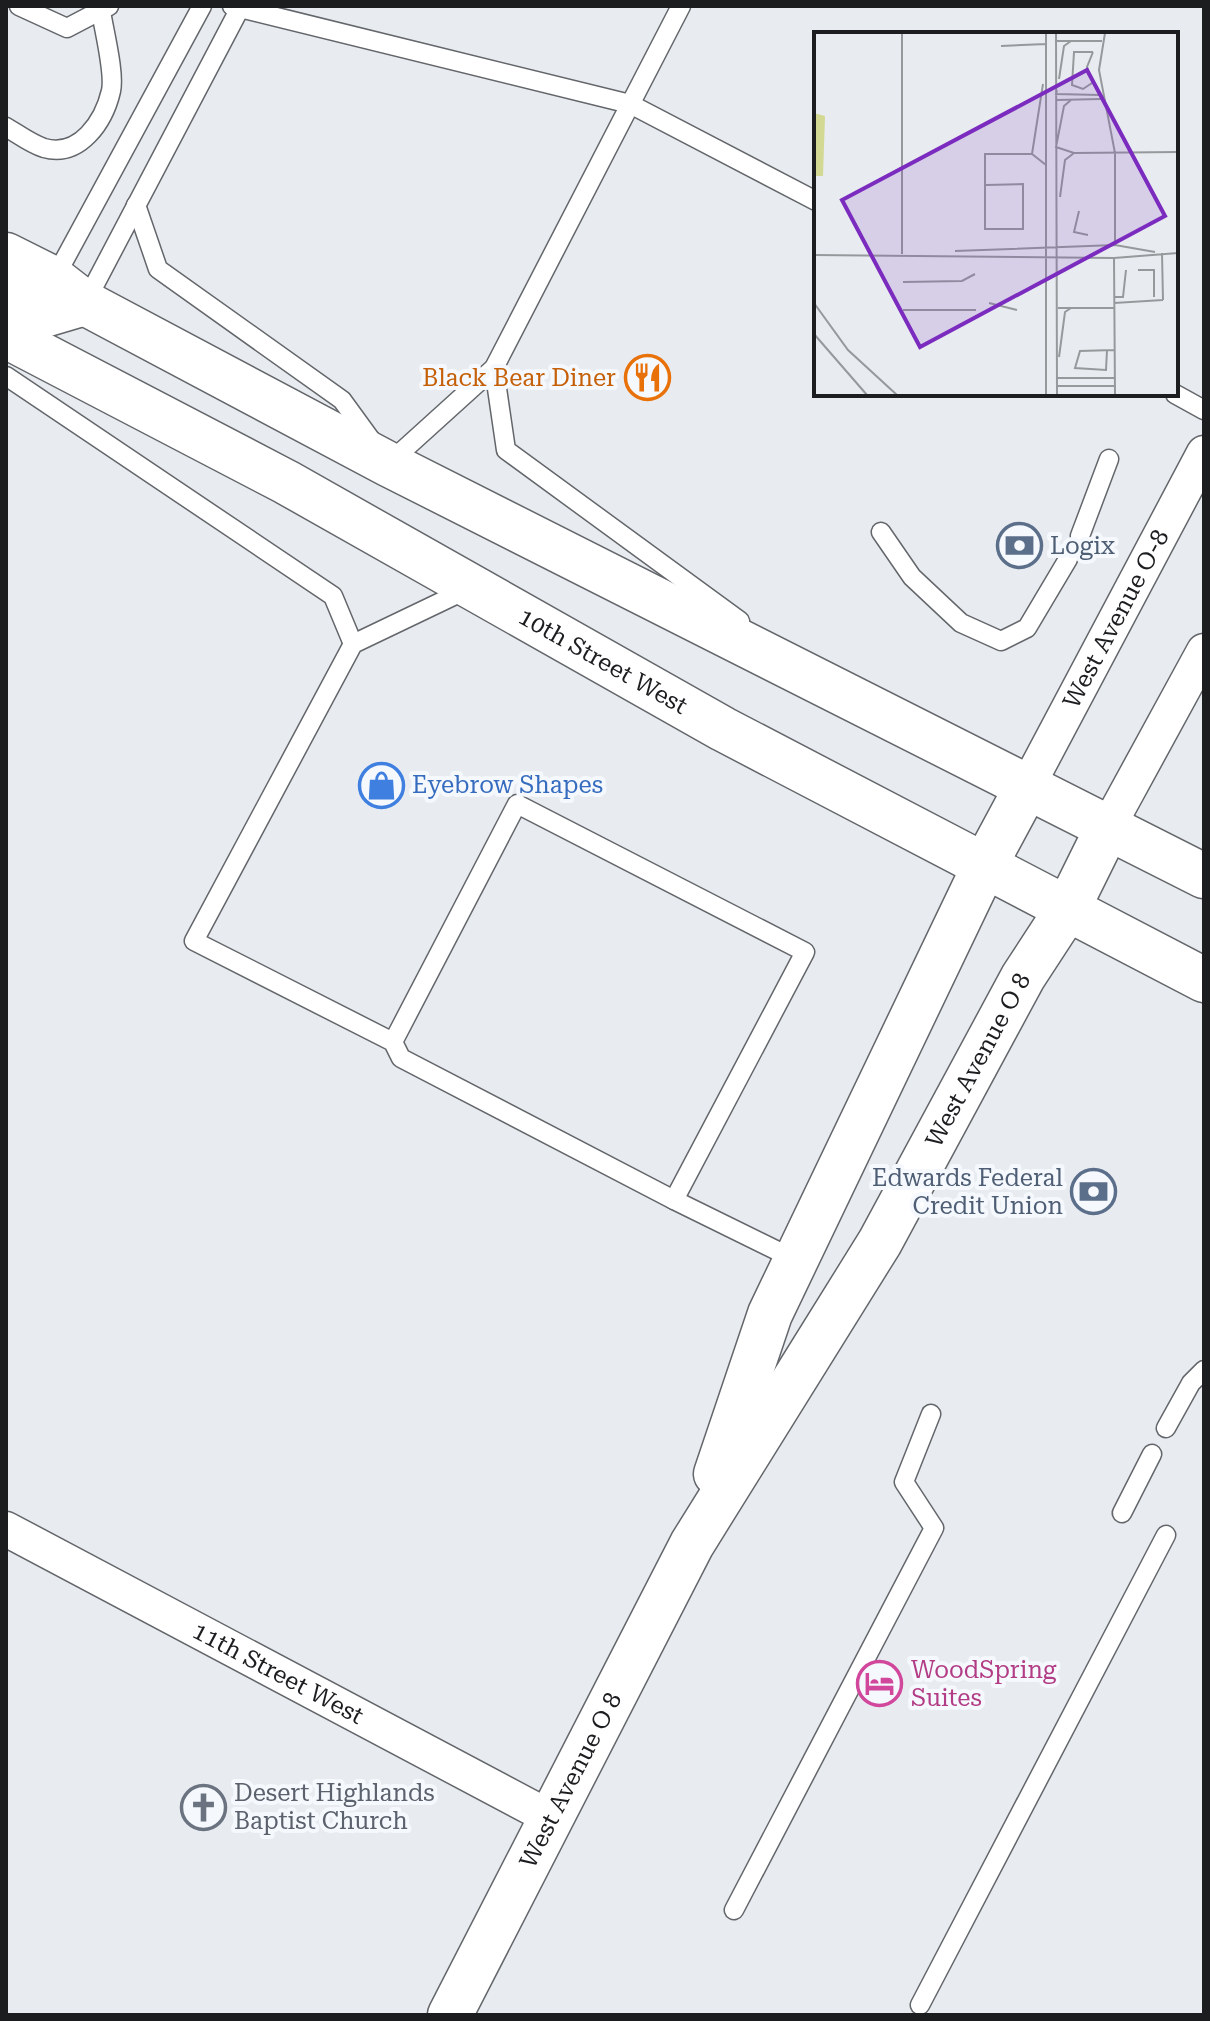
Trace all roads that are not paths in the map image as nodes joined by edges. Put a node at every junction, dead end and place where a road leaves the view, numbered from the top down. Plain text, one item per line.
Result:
1 (19, 6) edge
2 (202, 6) edge
3 (681, 6) edge
4 (236, 7) edge
5 (105, 8) edge
6 (630, 104) junction
7 (6, 127) edge
8 (814, 200) edge
9 (136, 205) junction
10 (6, 242) edge
11 (6, 255) edge
12 (70, 291) junction
13 (6, 298) edge
14 (6, 336) edge
15 (494, 368) junction
16 (6, 376) edge
17 (1178, 396) edge
18 (1204, 410) edge
19 (1204, 453) edge
20 (1109, 459) dead end
21 (388, 464) junction
22 (881, 532) dead end
23 (1080, 536) dead end
24 (1068, 559) dead end
25 (473, 587) junction
26 (353, 644) junction
27 (1204, 651) edge
28 (821, 682) junction
29 (1028, 785) junction
30 (1109, 825) junction
31 (985, 865) junction
32 (1204, 876) edge
33 (1068, 908) junction
34 (1204, 980) edge
35 (393, 1042) junction
36 (674, 1200) junction
37 (796, 1260) junction
38 (1204, 1370) edge
39 (931, 1414) dead end
40 (1166, 1428) dead end
41 (1152, 1454) dead end
42 (1122, 1513) dead end
43 (6, 1529) edge
44 (1166, 1535) dead end
45 (692, 1544) junction
46 (551, 1818) junction
47 (734, 1910) dead end
48 (920, 2005) dead end
49 (450, 2015) edge

1 - 5 lane
2 - 12 lane
3 - 6 lane
4 - 6 lane
4 - 9 lane
5 - 7 lane
6 - 8 lane
6 - 15 lane
9 - 12 lane
9 - 21 lane
10 - 12 lane
11 - 12 main road
12 - 13 main road
12 - 21 main road
14 - 25 main road, 10th Street West
15 - 21 lane
15 - 28 lane
16 - 26 lane
17 - 18 lane
19 - 29 street, West Avenue O-8
20 - 23 lane
21 - 28 main road
22 - 24 lane
25 - 26 lane
25 - 31 main road, 10th Street West
26 - 35 lane
27 - 30 street, West Avenue O 8
28 - 29 main road
29 - 30 main road
29 - 31 main road, West Avenue O 8
30 - 32 main road
30 - 33 main road, West Avenue O 8
31 - 33 main road, 10th Street West
31 - 37 main road, West Avenue O 8
33 - 34 main road, 10th Street West
33 - 45 main road, West Avenue O 8
35 - 36 lane
35 - 36 lane
36 - 37 lane
37 - 45 main road, West Avenue O 8
38 - 40 lane
39 - 47 lane
41 - 42 lane
43 - 46 street, 11th Street West
44 - 48 lane
45 - 46 main road, West Avenue O 8
46 - 49 main road, West Avenue O 8

